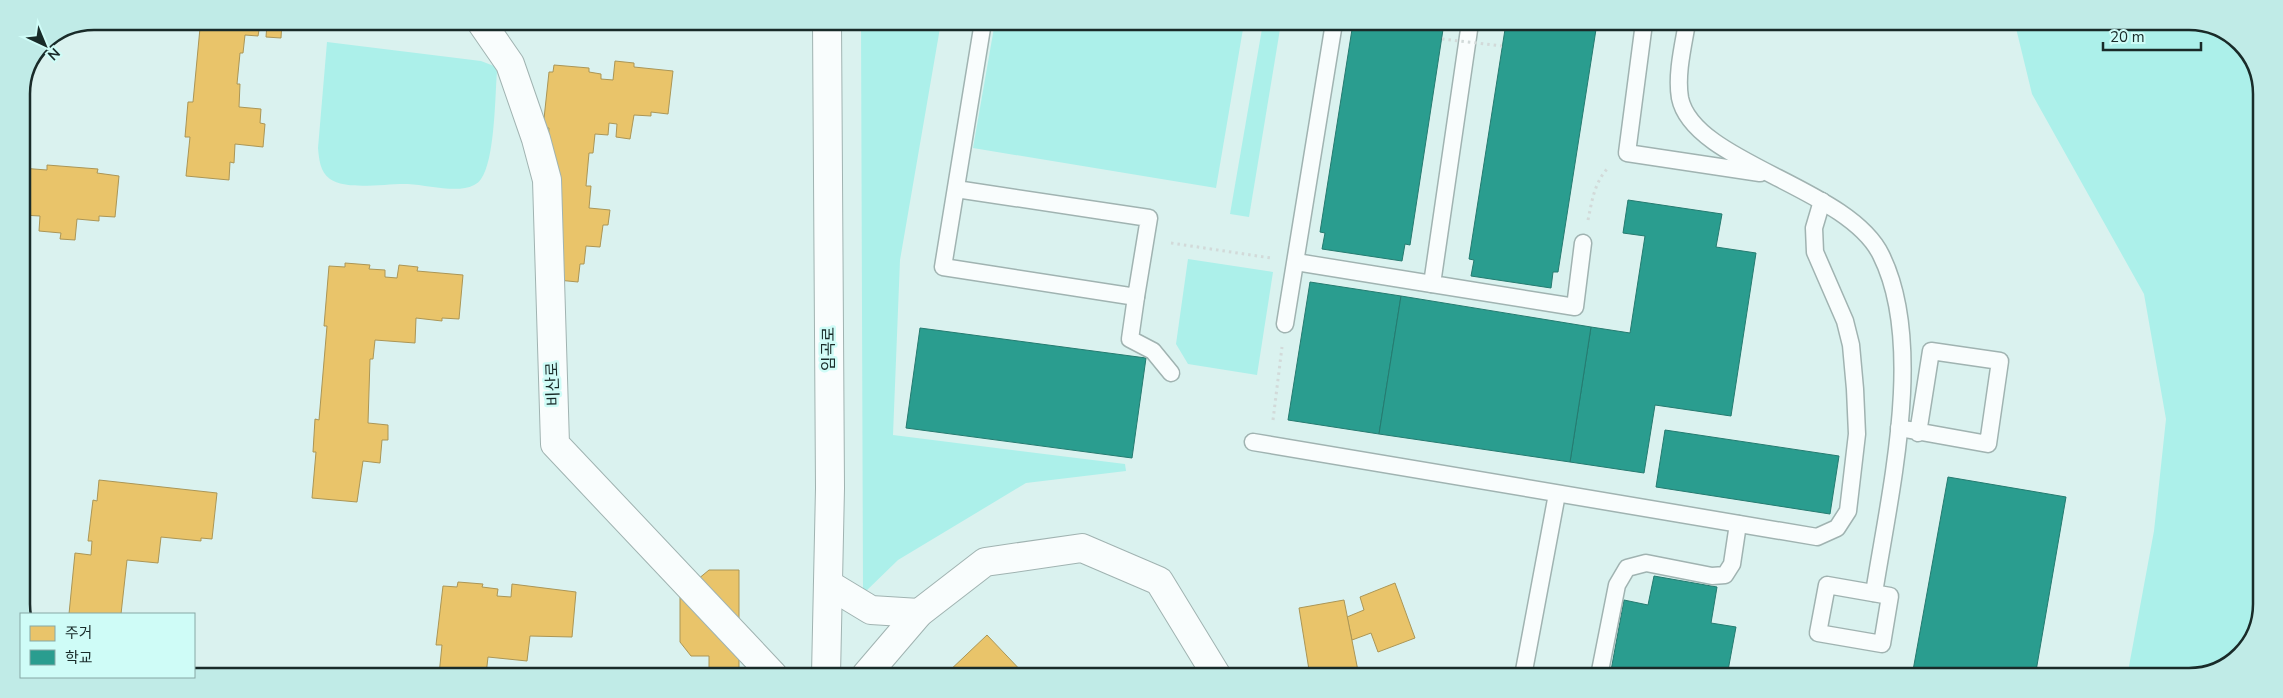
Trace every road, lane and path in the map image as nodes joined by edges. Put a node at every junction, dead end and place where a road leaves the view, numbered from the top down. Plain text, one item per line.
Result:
1 (487, 30) edge
2 (827, 30) edge
3 (982, 30) edge
4 (1333, 30) edge
5 (1469, 30) edge
6 (1643, 30) edge
7 (1686, 30) edge
8 (1442, 39) dead end
9 (1502, 46) dead end
10 (1627, 153) junction
11 (1772, 174) junction
12 (956, 189) junction
13 (1822, 201) junction
14 (1145, 240) junction
15 (1583, 243) joint
16 (1296, 262) junction
17 (1432, 284) junction
18 (1136, 296) junction
19 (1285, 324) joint
20 (1170, 374) dead end
21 (1899, 428) junction
22 (1918, 433) junction
23 (1253, 442) dead end
24 (1270, 445) junction
25 (1557, 494) junction
26 (1738, 524) junction
27 (828, 584) junction
28 (1874, 593) junction
29 (919, 613) junction
30 (766, 668) edge
31 (826, 668) edge
32 (872, 668) edge
33 (1212, 668) edge
34 (1524, 668) edge
35 (1601, 668) edge

1 - 30 street, 비산로
2 - 27 street, 임곡로
3 - 12 lane
4 - 16 lane
5 - 17 lane
6 - 10 lane
7 - 11 lane
8 - 9 path, bridge
10 - 11 lane
10 - 15 path
11 - 13 lane
12 - 14 lane
12 - 18 lane
13 - 21 lane
13 - 26 lane
14 - 16 path
14 - 18 lane
15 - 17 lane
16 - 17 lane
16 - 19 lane
18 - 20 lane
19 - 24 path
21 - 22 lane
21 - 28 lane
22 - 22 lane
23 - 24 lane
24 - 25 lane
25 - 26 lane
25 - 34 lane
26 - 35 lane
27 - 29 street
27 - 31 street, 임곡로
28 - 28 lane
29 - 32 street
29 - 33 street

